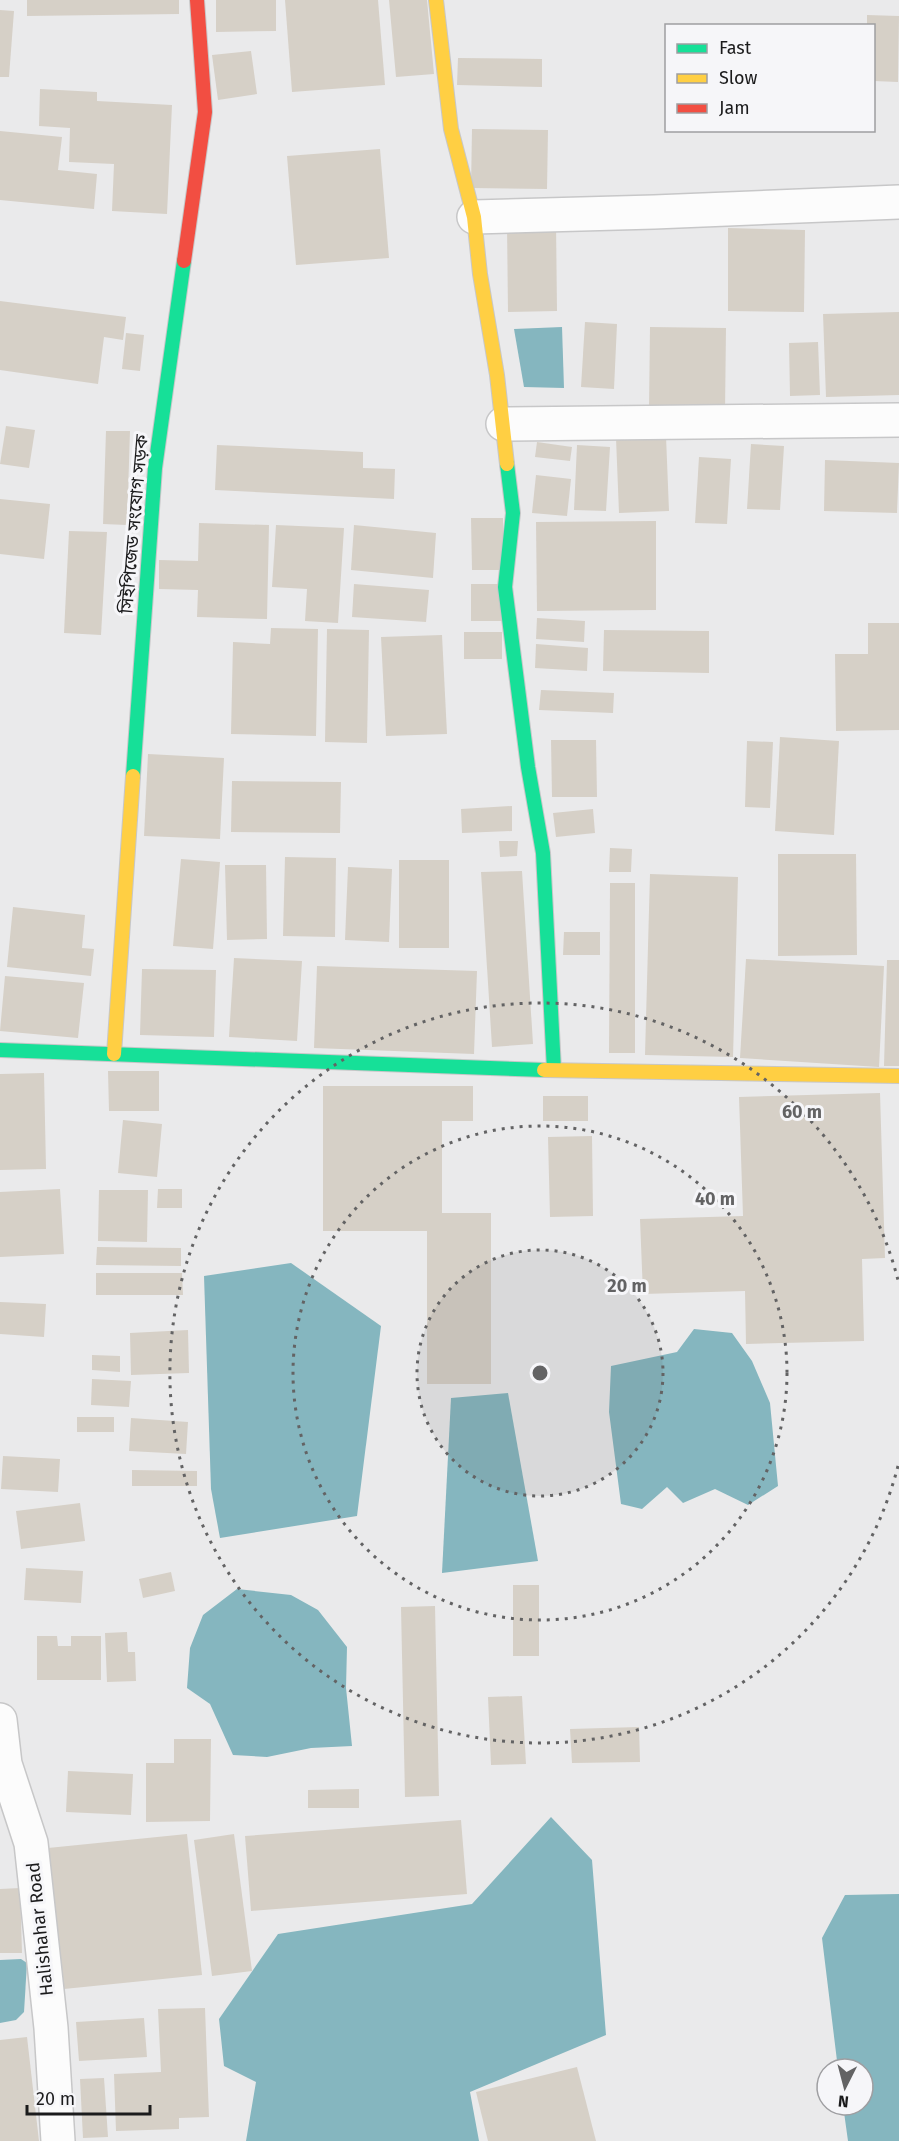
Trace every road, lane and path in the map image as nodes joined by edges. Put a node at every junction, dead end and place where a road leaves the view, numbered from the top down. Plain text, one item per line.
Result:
1 (197, 0) edge
2 (436, 0) edge
3 (899, 202) edge
4 (474, 217) junction
5 (899, 420) edge
6 (503, 424) junction
7 (0, 1050) edge
8 (114, 1054) junction
9 (554, 1070) junction
10 (899, 1076) edge
11 (0, 1720) edge
12 (58, 2141) edge

1 - 8 street, সিইপিজেড সংযোগ সড়ক
2 - 4 street
3 - 4 street
4 - 6 street
5 - 6 street
6 - 9 street
7 - 8 street
8 - 9 street
9 - 10 street
11 - 12 street, Halishahar Road

